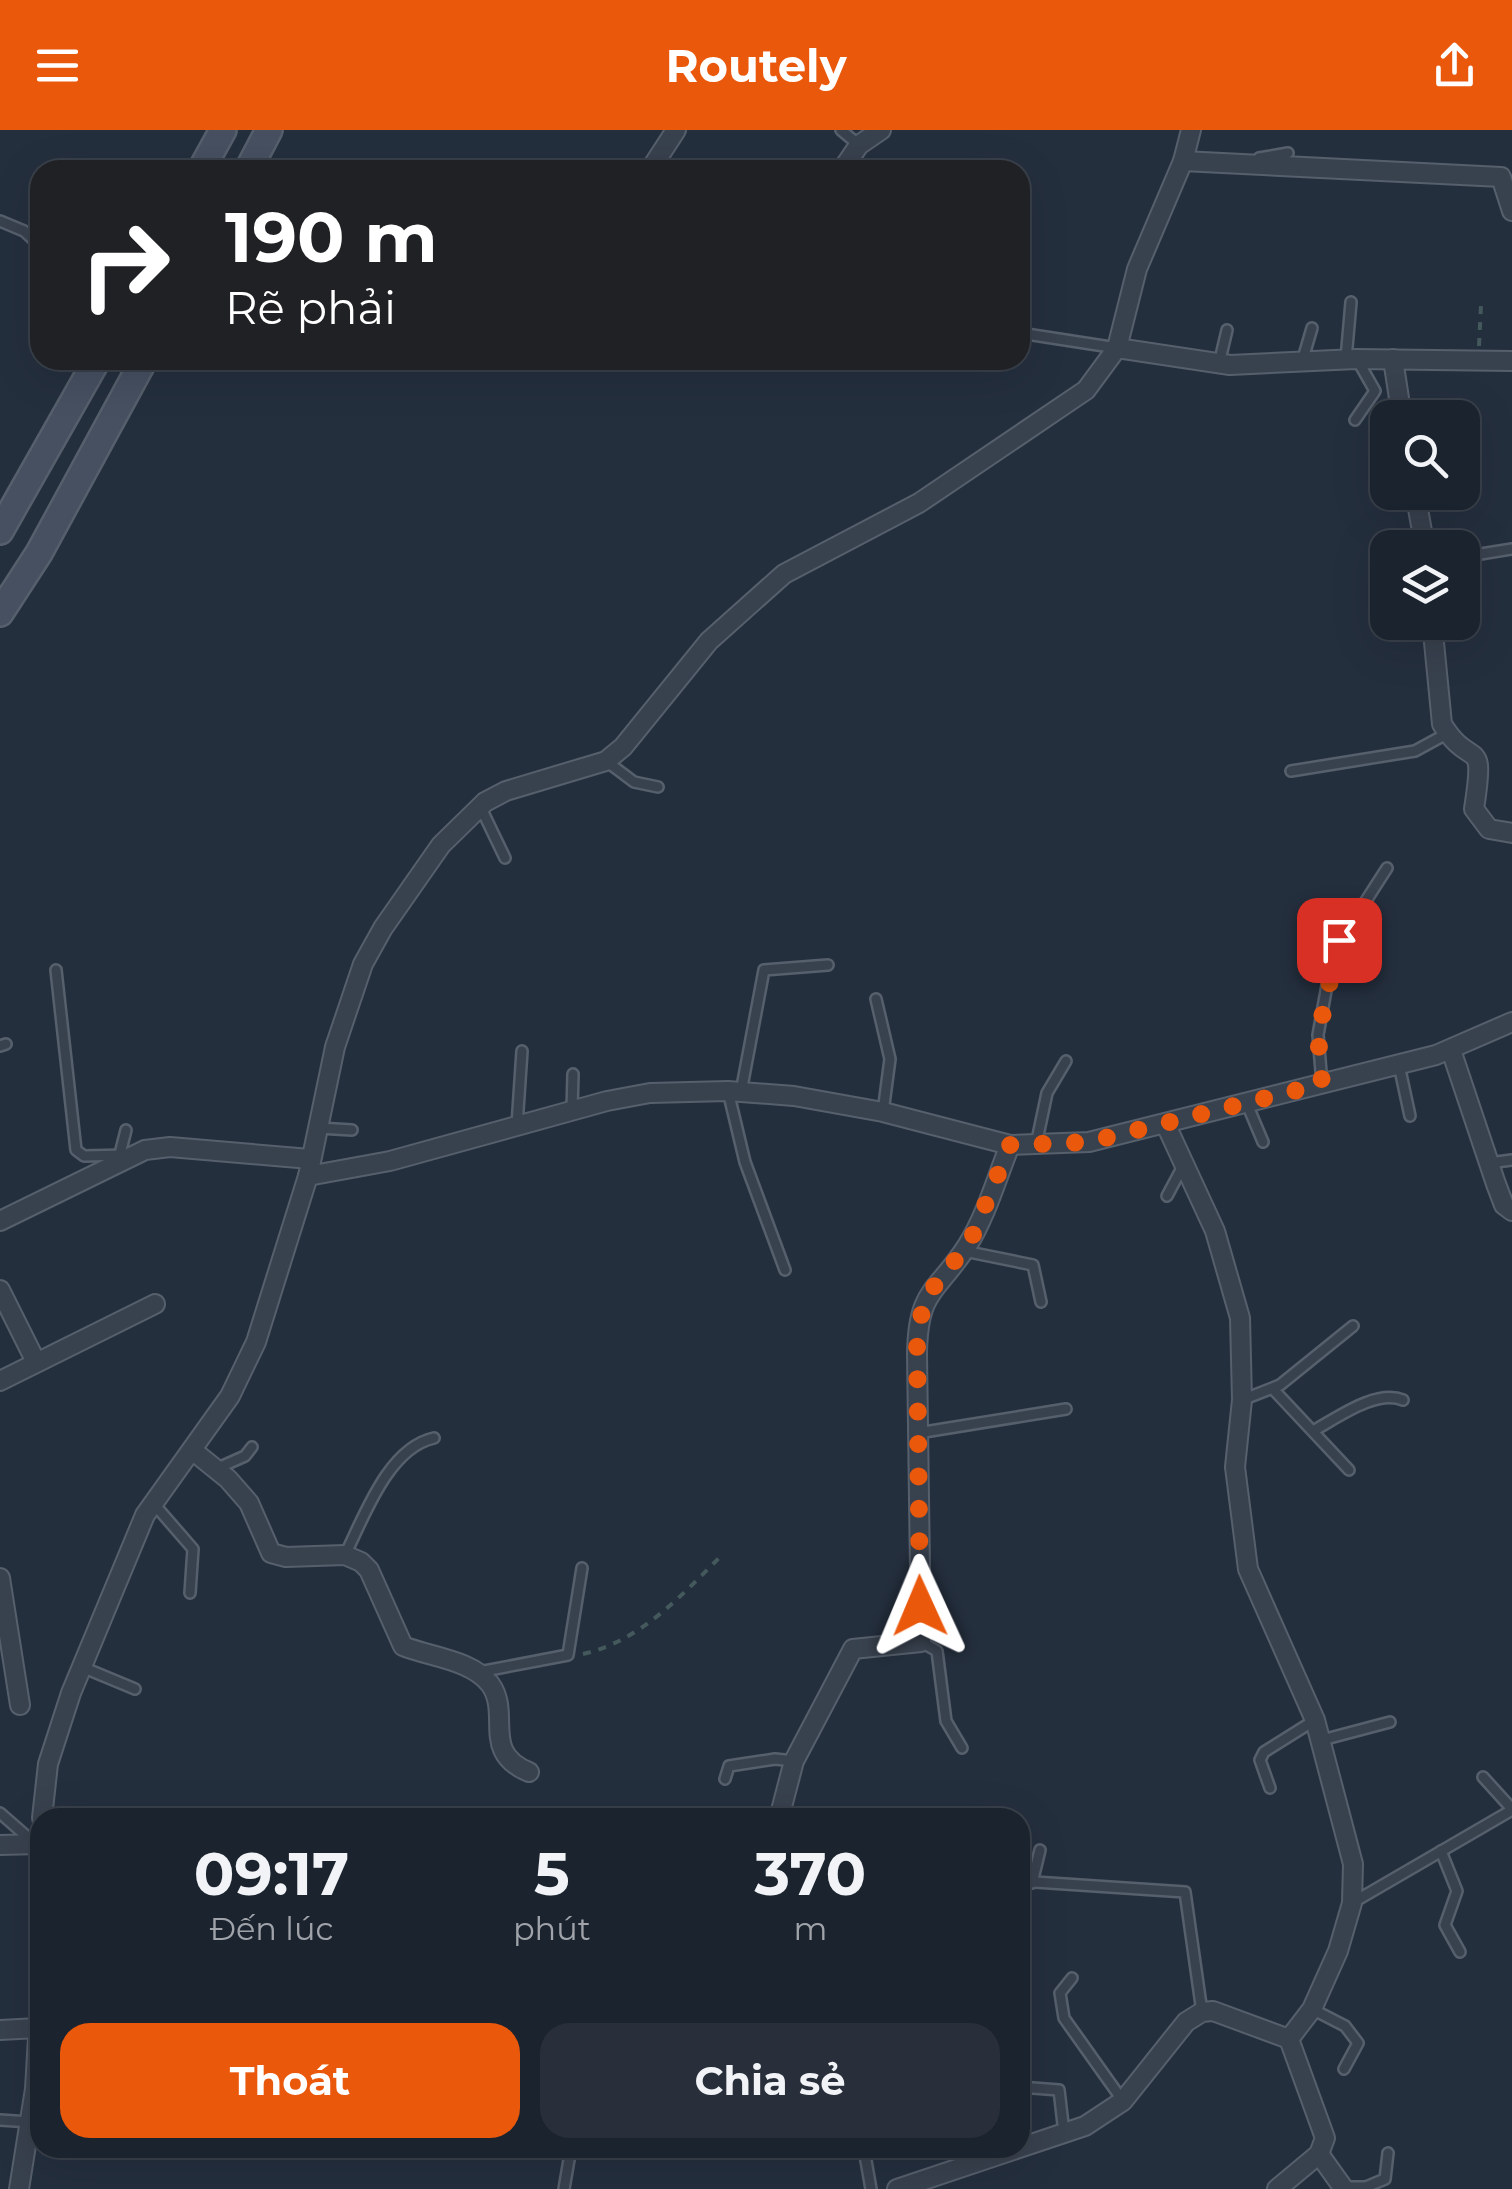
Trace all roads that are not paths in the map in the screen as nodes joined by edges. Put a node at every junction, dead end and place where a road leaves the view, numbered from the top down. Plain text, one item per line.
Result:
1 (223, 130) edge
2 (270, 130) edge
3 (676, 130) edge
4 (840, 130) edge
5 (881, 130) edge
6 (858, 145) junction
7 (1187, 146) edge
8 (1288, 153) dead end
9 (206, 160) edge
10 (254, 160) edge
11 (656, 160) edge
12 (848, 160) edge
13 (1512, 212) edge
14 (0, 221) edge
15 (30, 237) edge
16 (1351, 302) dead end
17 (1312, 328) dead end
18 (1227, 330) dead end
19 (1030, 335) edge
20 (1117, 348) junction
21 (1351, 359) junction
22 (1392, 359) junction
23 (1512, 361) edge
24 (1302, 362) junction
25 (1219, 364) junction
26 (90, 370) edge
27 (139, 370) edge
28 (1399, 400) edge
29 (1355, 420) dead end
30 (0, 530) edge
31 (1512, 549) edge
32 (1480, 554) edge
33 (0, 614) edge
34 (1434, 640) edge
35 (1448, 733) junction
36 (606, 761) junction
37 (1291, 771) dead end
38 (658, 787) dead end
39 (480, 806) junction
40 (1512, 833) edge
41 (505, 858) dead end
42 (1387, 868) dead end
43 (828, 965) dead end
44 (56, 970) dead end
45 (876, 999) dead end
46 (1512, 1022) edge
47 (1451, 1050) junction
48 (522, 1051) dead end
49 (1066, 1061) dead end
50 (1399, 1064) junction
51 (573, 1074) dead end
52 (1322, 1084) junction
53 (735, 1092) junction
54 (1247, 1104) junction
55 (572, 1110) junction
56 (882, 1112) junction
57 (1410, 1116) dead end
58 (517, 1125) junction
59 (1166, 1125) junction
60 (319, 1128) junction
61 (126, 1130) dead end
62 (352, 1130) dead end
63 (1263, 1142) dead end
64 (1010, 1145) junction
65 (1036, 1145) junction
66 (125, 1154) junction
67 (1512, 1160) edge
68 (1489, 1163) junction
69 (1183, 1166) junction
70 (310, 1167) junction
71 (1168, 1196) dead end
72 (1512, 1211) edge
73 (0, 1221) edge
74 (964, 1251) junction
75 (784, 1270) dead end
76 (0, 1290) edge
77 (1041, 1302) dead end
78 (155, 1304) dead end
79 (1353, 1326) dead end
80 (36, 1362) junction
81 (0, 1380) edge
82 (1274, 1389) junction
83 (1242, 1400) junction
84 (1403, 1400) dead end
85 (1066, 1409) dead end
86 (1313, 1431) junction
87 (918, 1433) junction
88 (434, 1438) dead end
89 (252, 1447) dead end
90 (192, 1450) junction
91 (216, 1470) junction
92 (1349, 1470) dead end
93 (152, 1502) junction
94 (345, 1555) junction
95 (582, 1568) dead end
96 (0, 1578) edge
97 (190, 1593) dead end
98 (921, 1642) junction
99 (82, 1667) junction
100 (476, 1673) junction
101 (135, 1689) dead end
102 (20, 1704) dead end
103 (1315, 1720) junction
104 (1390, 1722) dead end
105 (1322, 1740) junction
106 (962, 1748) dead end
107 (794, 1762) junction
108 (529, 1772) dead end
109 (1484, 1776) dead end
110 (726, 1779) dead end
111 (1270, 1788) dead end
112 (43, 1808) edge
113 (782, 1808) edge
114 (1512, 1810) edge
115 (0, 1813) edge
116 (30, 1837) edge
117 (30, 1843) edge
118 (0, 1845) edge
119 (1040, 1850) dead end
120 (1441, 1851) junction
121 (1032, 1883) joint
122 (1352, 1903) junction
123 (1460, 1952) dead end
124 (1072, 1978) dead end
125 (1312, 2009) junction
126 (1202, 2012) junction
127 (30, 2028) edge
128 (0, 2030) edge
129 (1289, 2038) junction
130 (1344, 2069) dead end
131 (1030, 2088) edge
132 (1123, 2101) junction
133 (0, 2120) edge
134 (30, 2122) joint
135 (1064, 2133) junction
136 (1030, 2144) edge
137 (1388, 2153) dead end
138 (1318, 2154) junction
139 (569, 2158) edge
140 (866, 2158) edge
141 (989, 2158) edge
142 (1343, 2188) edge
143 (19, 2189) edge
144 (564, 2189) edge
145 (871, 2189) edge
146 (897, 2189) edge
147 (1277, 2189) edge

1 - 9 main road
2 - 10 main road
3 - 11 street
4 - 6 lane
5 - 6 street
6 - 12 street
7 - 8 lane
7 - 13 street
7 - 20 street
14 - 15 lane
16 - 21 lane
17 - 24 lane
18 - 25 lane
19 - 20 lane
20 - 25 street
20 - 36 street
21 - 22 street
21 - 24 street
21 - 29 lane
22 - 23 street
22 - 28 street
24 - 25 street
26 - 30 main road
27 - 33 main road
31 - 32 lane
34 - 35 street
35 - 37 lane
35 - 40 street
36 - 38 lane
36 - 39 street
39 - 41 lane
39 - 60 street
42 - 52 lane
43 - 53 lane
44 - 66 lane
45 - 56 lane
46 - 47 street
47 - 50 street
47 - 68 street
48 - 58 lane
49 - 65 lane
50 - 52 street
50 - 57 lane
51 - 55 lane
52 - 54 street
53 - 55 street
53 - 56 street
53 - 75 lane
54 - 59 street
54 - 63 lane
55 - 58 street
56 - 64 street
58 - 70 street
59 - 65 street
59 - 69 street
60 - 62 lane
60 - 70 street
61 - 66 lane
64 - 65 street
64 - 74 street
66 - 70 street
66 - 73 street
67 - 68 lane
68 - 72 street
69 - 71 lane
69 - 83 street
70 - 90 street
74 - 77 lane
74 - 87 street
76 - 80 street
78 - 80 street
79 - 82 lane
80 - 81 street
82 - 83 lane
82 - 86 lane
83 - 103 street
84 - 86 lane
85 - 87 lane
86 - 92 lane
87 - 98 street
88 - 94 lane
89 - 91 lane
90 - 91 street
90 - 93 street
91 - 94 street
93 - 97 lane
93 - 99 street
94 - 100 street
95 - 100 lane
96 - 102 street
98 - 106 lane
98 - 107 street
99 - 101 lane
99 - 112 street
100 - 108 street
103 - 105 street
103 - 111 lane
104 - 105 lane
105 - 122 street
107 - 110 lane
107 - 113 street
109 - 114 lane
114 - 120 lane
115 - 116 lane
117 - 118 street
119 - 121 lane
120 - 122 lane
120 - 123 lane
121 - 126 lane
122 - 125 street
124 - 132 lane
125 - 129 street
125 - 130 lane
126 - 129 street
126 - 132 street
127 - 128 street
129 - 138 street
131 - 135 lane
132 - 135 street
133 - 134 lane
134 - 143 street
135 - 136 street
137 - 142 lane
138 - 142 street
138 - 147 street
139 - 144 lane
140 - 145 lane
141 - 146 street

